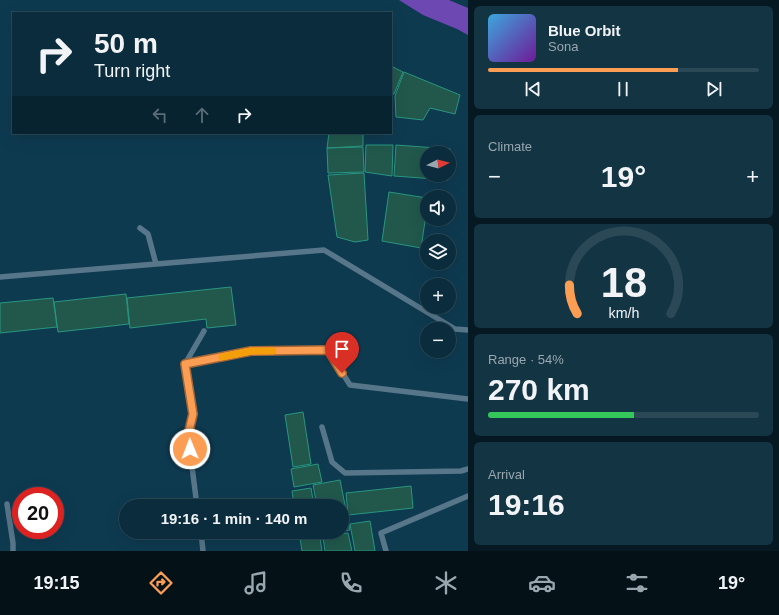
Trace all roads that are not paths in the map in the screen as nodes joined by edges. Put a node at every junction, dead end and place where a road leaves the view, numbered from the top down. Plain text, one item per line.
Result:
1 (140, 228) dead end
2 (156, 264) junction
3 (0, 277) edge
4 (468, 330) edge
5 (204, 331) dead end
6 (185, 364) junction
7 (468, 399) edge
8 (322, 427) dead end
9 (468, 469) edge
10 (468, 496) edge
11 (196, 499) edge
12 (7, 504) dead end
13 (202, 539) edge
14 (13, 551) edge
15 (203, 551) edge
16 (386, 551) edge

1 - 2 lane
2 - 3 lane
2 - 4 lane
5 - 6 lane
6 - 7 lane
6 - 11 lane
8 - 9 lane
10 - 16 lane
12 - 14 lane
13 - 15 lane

